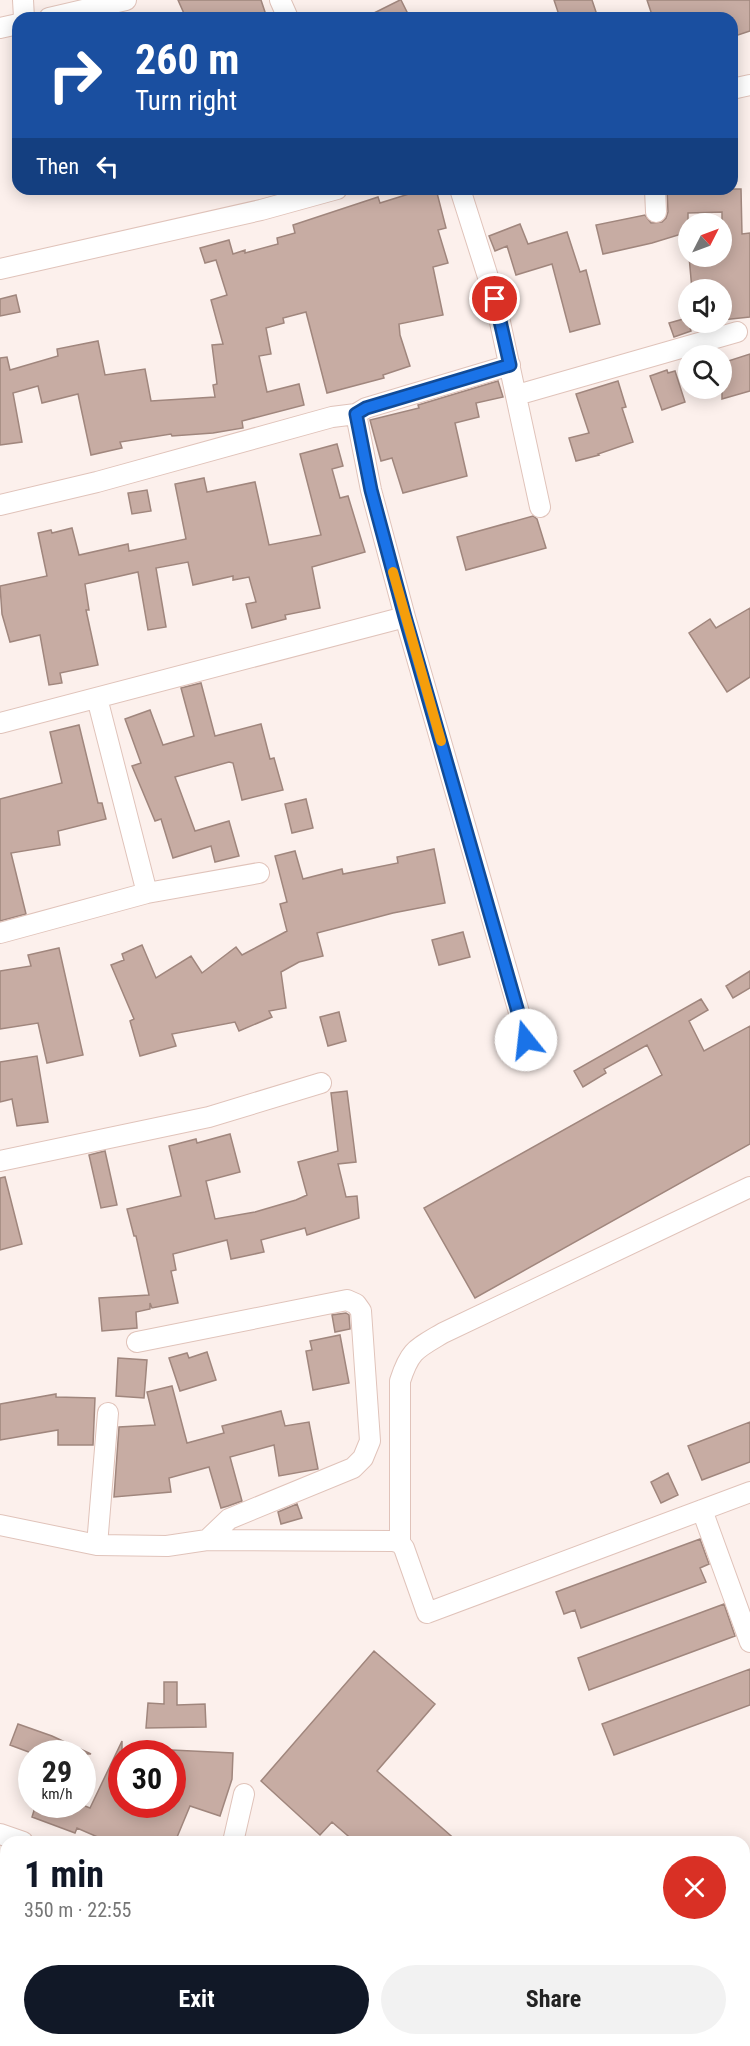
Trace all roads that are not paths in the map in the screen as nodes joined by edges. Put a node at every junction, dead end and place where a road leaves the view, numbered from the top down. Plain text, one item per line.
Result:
1 (126, 0) edge
2 (75, 12) edge
3 (314, 195) edge
4 (462, 195) edge
5 (655, 195) edge
6 (656, 212) dead end
7 (0, 269) edge
8 (737, 332) dead end
9 (510, 365) junction
10 (517, 395) junction
11 (356, 414) junction
12 (0, 505) edge
13 (540, 507) dead end
14 (405, 617) junction
15 (97, 698) junction
16 (0, 723) edge
17 (259, 873) dead end
18 (147, 893) junction
19 (0, 933) edge
20 (526, 1040) dead end
21 (321, 1083) dead end
22 (0, 1161) edge
23 (750, 1187) edge
24 (137, 1342) dead end
25 (108, 1413) dead end
26 (750, 1492) edge
27 (702, 1510) junction
28 (0, 1525) edge
29 (207, 1540) junction
30 (400, 1543) junction
31 (98, 1545) junction
32 (750, 1642) edge
33 (244, 1794) dead end
34 (234, 1836) edge

1 - 2 street
3 - 7 street
4 - 9 street
5 - 6 street
8 - 10 street
9 - 10 street
9 - 11 street
10 - 13 street
11 - 12 street
11 - 14 street
14 - 15 street
14 - 20 street
15 - 16 street
15 - 18 street
17 - 18 street
18 - 19 street
21 - 22 street
23 - 30 street
24 - 29 street
25 - 31 street
26 - 27 street
27 - 30 street
27 - 32 street
28 - 31 street
29 - 30 street
29 - 31 street
33 - 34 street

